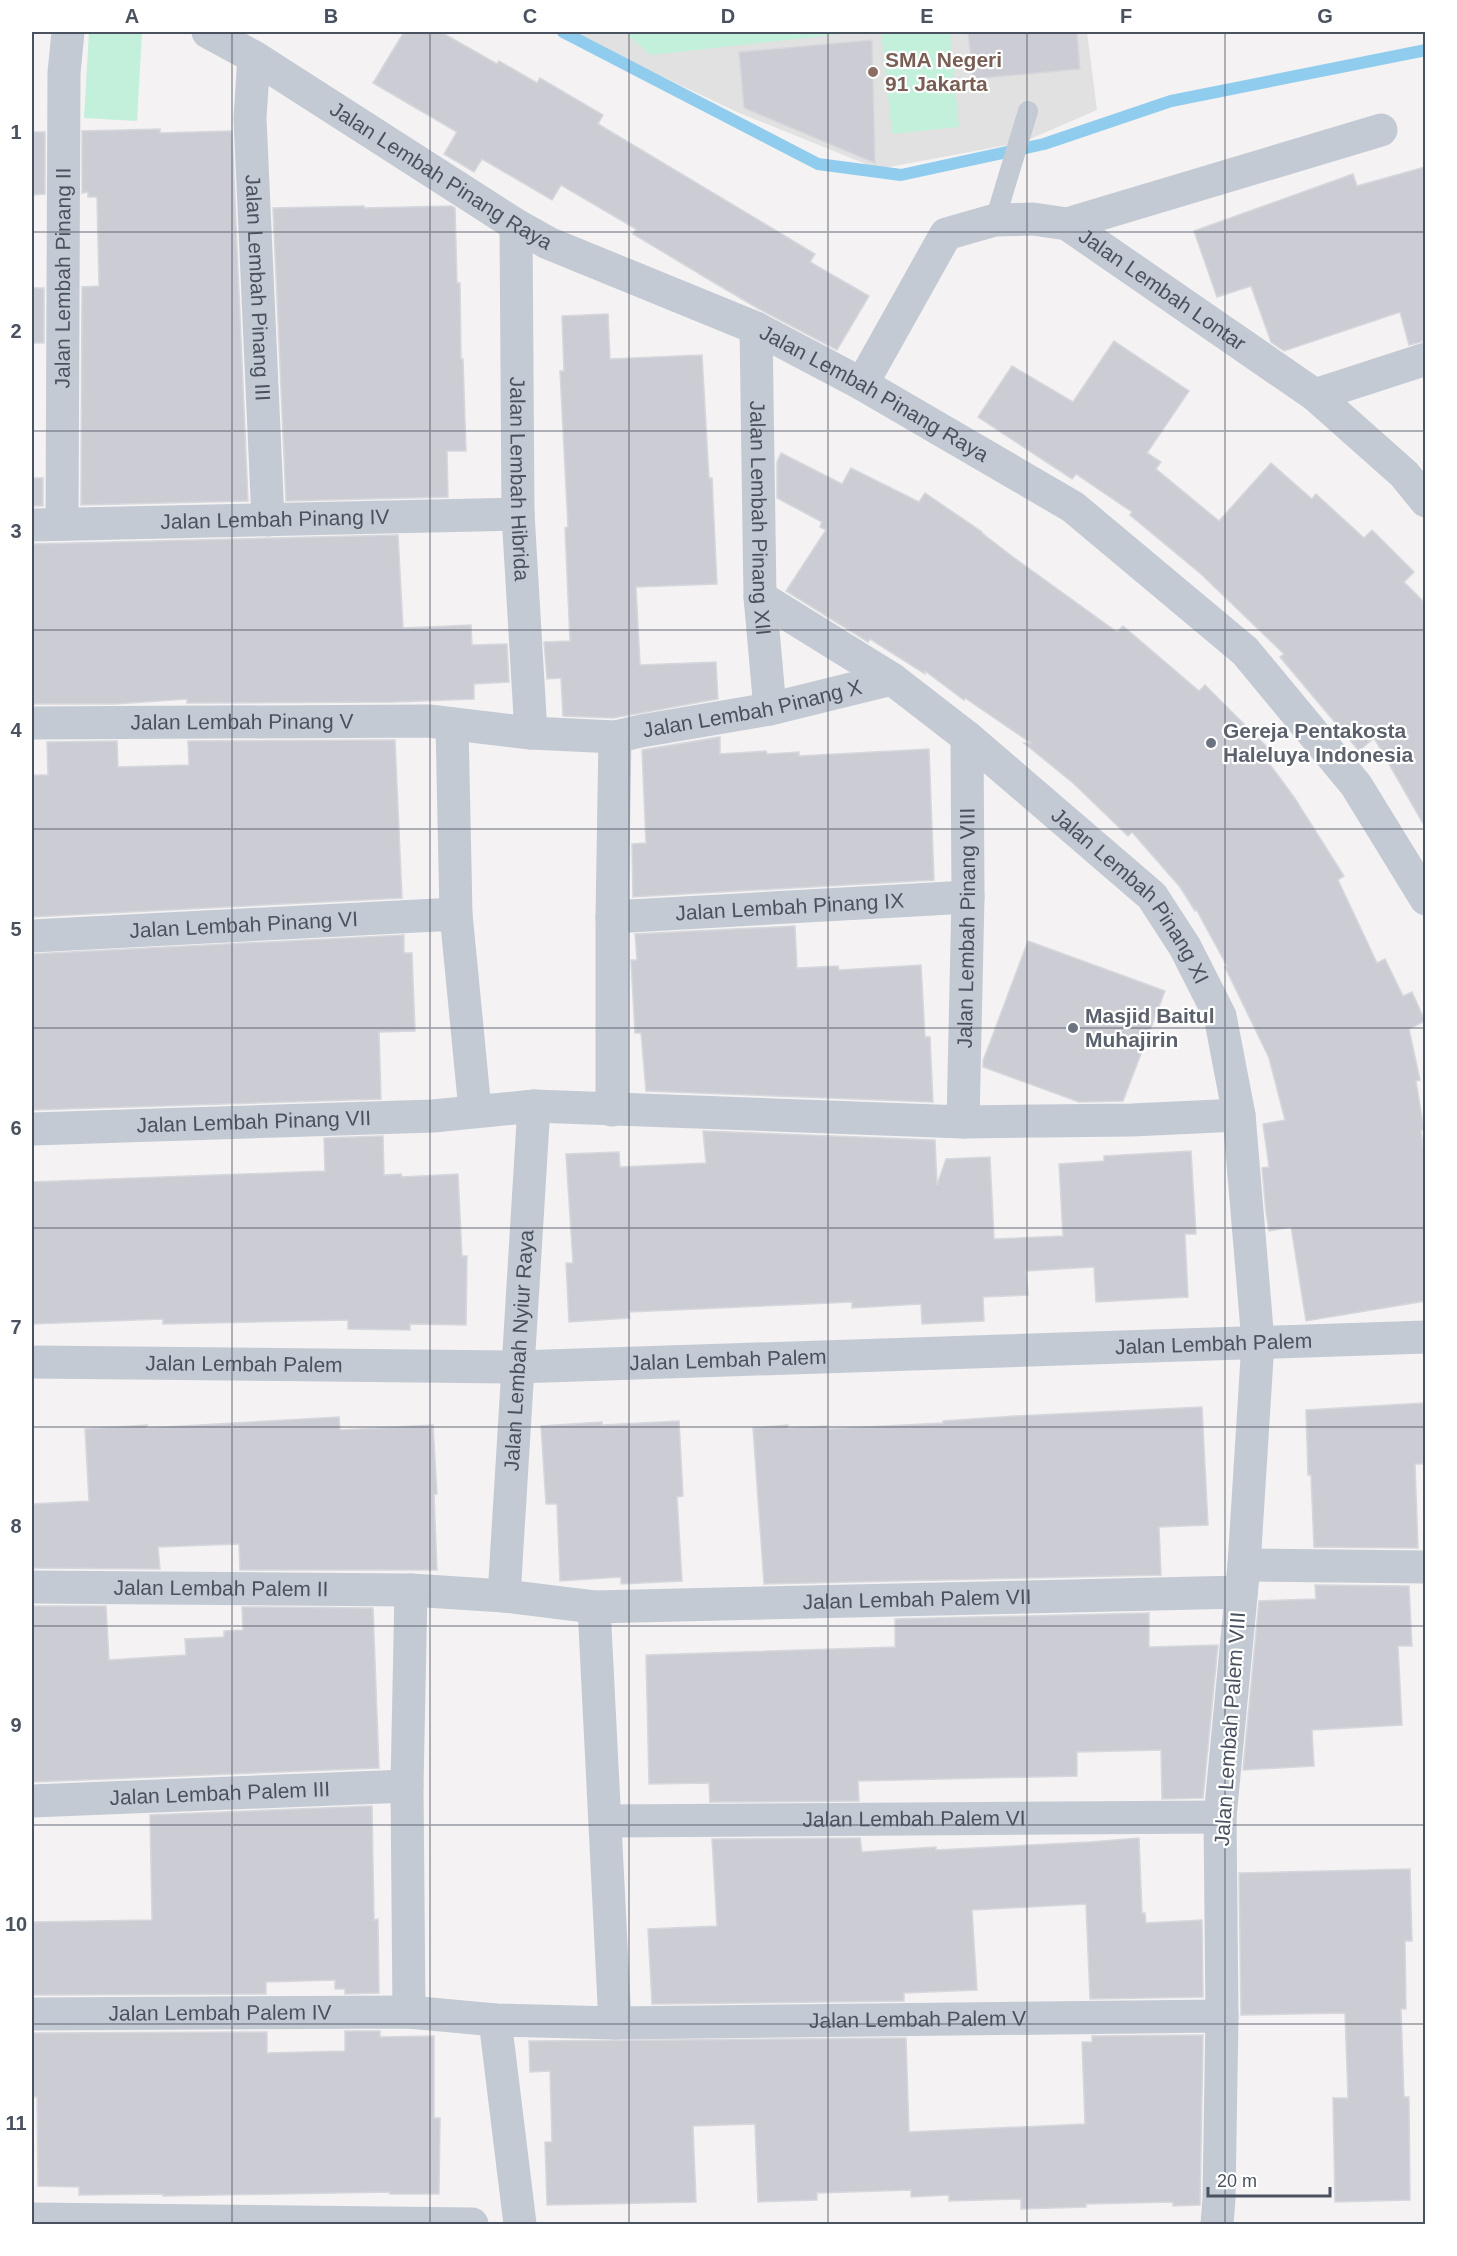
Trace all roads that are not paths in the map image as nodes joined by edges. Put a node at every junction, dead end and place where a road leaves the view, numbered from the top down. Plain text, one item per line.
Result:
1 (68, 32) edge
2 (208, 32) edge
3 (254, 57) junction
4 (1028, 111) dead end
5 (1381, 130) dead end
6 (995, 220) junction
7 (1068, 224) junction
8 (516, 225) junction
9 (756, 328) junction
10 (1425, 359) edge
11 (862, 384) junction
12 (1315, 395) junction
13 (1425, 501) edge
14 (518, 514) junction
15 (268, 520) junction
16 (47, 525) edge
17 (760, 597) junction
18 (892, 679) junction
19 (770, 709) junction
20 (32, 723) edge
21 (452, 724) junction
22 (531, 733) junction
23 (615, 737) junction
24 (967, 737) junction
25 (968, 897) junction
26 (1425, 898) edge
27 (456, 914) junction
28 (612, 917) junction
29 (32, 936) edge
30 (534, 1106) junction
31 (475, 1110) junction
32 (612, 1110) junction
33 (1239, 1115) junction
34 (963, 1122) junction
35 (32, 1129) edge
36 (1425, 1337) edge
37 (1258, 1342) junction
38 (32, 1362) edge
39 (517, 1367) junction
40 (1425, 1567) edge
41 (1242, 1579) junction
42 (32, 1587) edge
43 (411, 1590) junction
44 (504, 1596) junction
45 (594, 1607) junction
46 (407, 1786) junction
47 (32, 1801) edge
48 (1220, 1817) junction
49 (606, 1821) junction
50 (409, 2012) junction
51 (32, 2014) edge
52 (1222, 2016) junction
53 (495, 2020) junction
54 (615, 2023) junction
55 (32, 2219) edge
56 (472, 2224) edge
57 (520, 2224) edge
58 (1217, 2224) edge

1 - 16 street, Jalan Lembah Pinang II
2 - 3 street, Jalan Lembah Pinang Raya
3 - 8 street, Jalan Lembah Pinang Raya
3 - 15 street, Jalan Lembah Pinang III
4 - 6 lane
5 - 7 street
6 - 7 street, Jalan Lembah Lontar
6 - 11 street, Jalan Lembah Lontar
7 - 12 street, Jalan Lembah Lontar
8 - 9 street, Jalan Lembah Pinang Raya
8 - 14 street, Jalan Lembah Hibrida
9 - 11 street, Jalan Lembah Pinang Raya
9 - 17 street, Jalan Lembah Pinang XII
10 - 12 street
11 - 26 street, Jalan Lembah Pinang Raya
12 - 13 street, Jalan Lembah Lontar
14 - 15 street, Jalan Lembah Pinang IV
14 - 22 street, Jalan Lembah Hibrida
15 - 16 street, Jalan Lembah Pinang IV
17 - 18 street, Jalan Lembah Pinang XI
17 - 19 street, Jalan Lembah Pinang XII
18 - 19 street, Jalan Lembah Pinang X
18 - 24 street, Jalan Lembah Pinang XI
19 - 23 street, Jalan Lembah Pinang X
20 - 21 street, Jalan Lembah Pinang V
21 - 22 street, Jalan Lembah Pinang V
21 - 27 street
22 - 23 street, Jalan Lembah Pinang X
23 - 28 street
24 - 25 street, Jalan Lembah Pinang VIII
24 - 33 street, Jalan Lembah Pinang XI
25 - 28 street, Jalan Lembah Pinang IX
25 - 34 street, Jalan Lembah Pinang VIII
27 - 29 street, Jalan Lembah Pinang VI
27 - 31 street
28 - 32 street
30 - 31 street, Jalan Lembah Pinang VII
30 - 32 street, Jalan Lembah Pinang VII
30 - 39 street, Jalan Lembah Nyiur Raya
31 - 35 street, Jalan Lembah Pinang VII
32 - 34 street
33 - 34 street
33 - 37 street, Jalan Lembah Pinang XI
36 - 37 street, Jalan Lembah Palem
37 - 39 street, Jalan Lembah Palem
37 - 41 street, Jalan Lembah Palem VIII
38 - 39 street, Jalan Lembah Palem
39 - 44 street, Jalan Lembah Nyiur Raya
40 - 41 street, Jalan Lembah Palem VII
41 - 45 street, Jalan Lembah Palem VII
41 - 48 street, Jalan Lembah Palem VIII
42 - 43 street, Jalan Lembah Palem II
43 - 44 street, Jalan Lembah Palem II
43 - 46 street
44 - 45 street, Jalan Lembah Palem VII
45 - 49 street
46 - 47 street, Jalan Lembah Palem III
46 - 50 street
48 - 49 street, Jalan Lembah Palem VI
48 - 52 street, Jalan Lembah Palem VIII
49 - 54 street
50 - 51 street, Jalan Lembah Palem IV
50 - 53 street, Jalan Lembah Palem IV
52 - 54 street, Jalan Lembah Palem V
52 - 58 street, Jalan Lembah Palem VIII
53 - 54 street, Jalan Lembah Palem V
53 - 57 street
55 - 56 street

